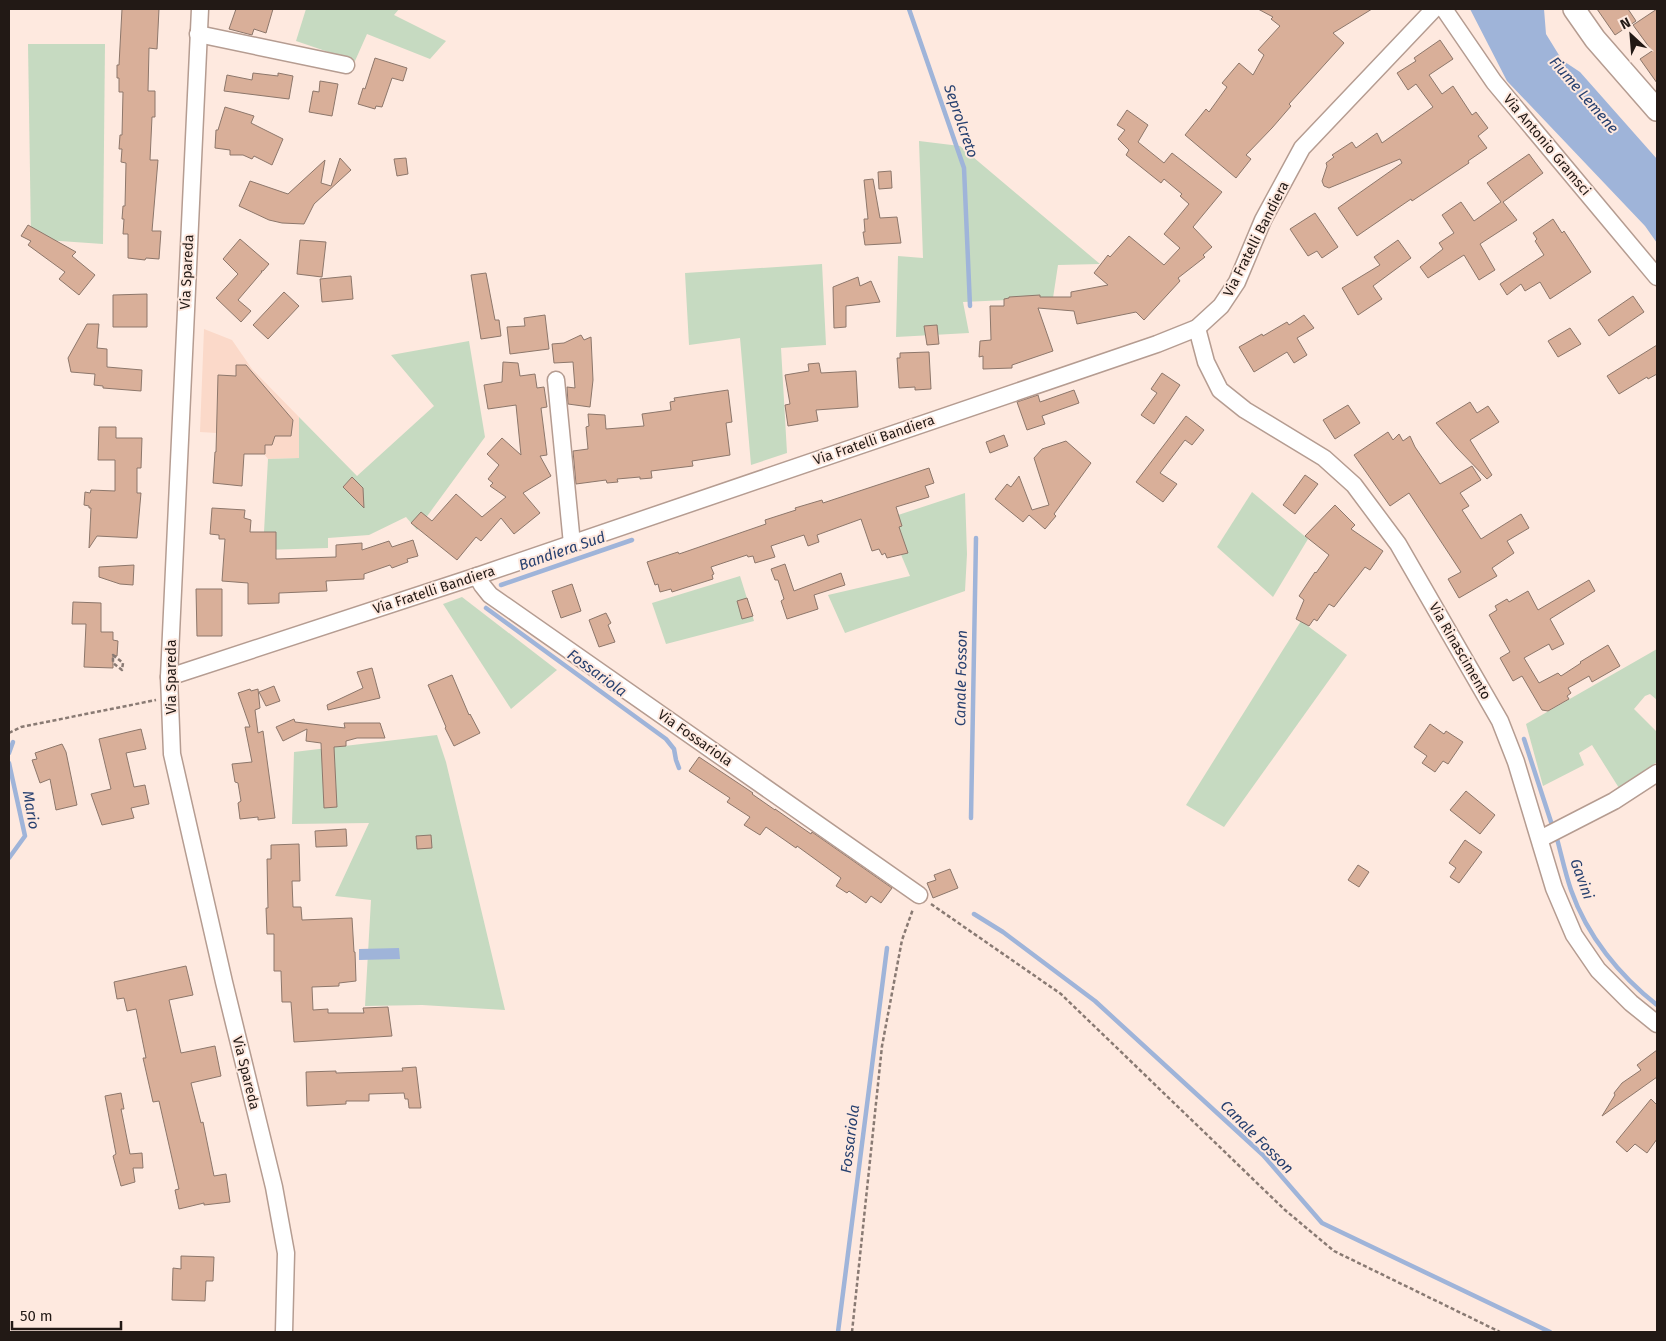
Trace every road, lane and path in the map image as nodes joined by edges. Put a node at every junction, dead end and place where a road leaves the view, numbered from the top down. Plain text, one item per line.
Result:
1 (200, 9) edge
2 (1434, 9) edge
3 (1444, 9) edge
4 (1574, 9) edge
5 (198, 34) junction
6 (346, 65) dead end
7 (1657, 110) edge
8 (1657, 277) edge
9 (1197, 328) junction
10 (556, 380) dead end
11 (572, 544) junction
12 (477, 576) junction
13 (122, 670) joint
14 (169, 677) junction
15 (170, 698) junction
16 (9, 733) edge
17 (1657, 773) edge
18 (1540, 839) junction
19 (919, 895) junction
20 (1657, 1024) edge
21 (284, 1332) edge
22 (852, 1332) edge
23 (1500, 1332) edge

1 - 5 street, Via Spareda
2 - 9 street, Via Fratelli Bandiera
3 - 8 street, Via Antonio Gramsci
4 - 7 main road
5 - 6 street
5 - 14 street, Via Spareda
9 - 11 street, Via Fratelli Bandiera
9 - 18 street, Via Rinascimento
10 - 11 street
11 - 12 street, Via Fratelli Bandiera
12 - 14 street, Via Fratelli Bandiera
12 - 19 street, Via Fossariola
13 - 13 path
14 - 15 street, Via Spareda
15 - 16 path
15 - 21 street, Via Spareda
17 - 18 street
18 - 20 street, Via Rinascimento
19 - 22 path
19 - 23 path

